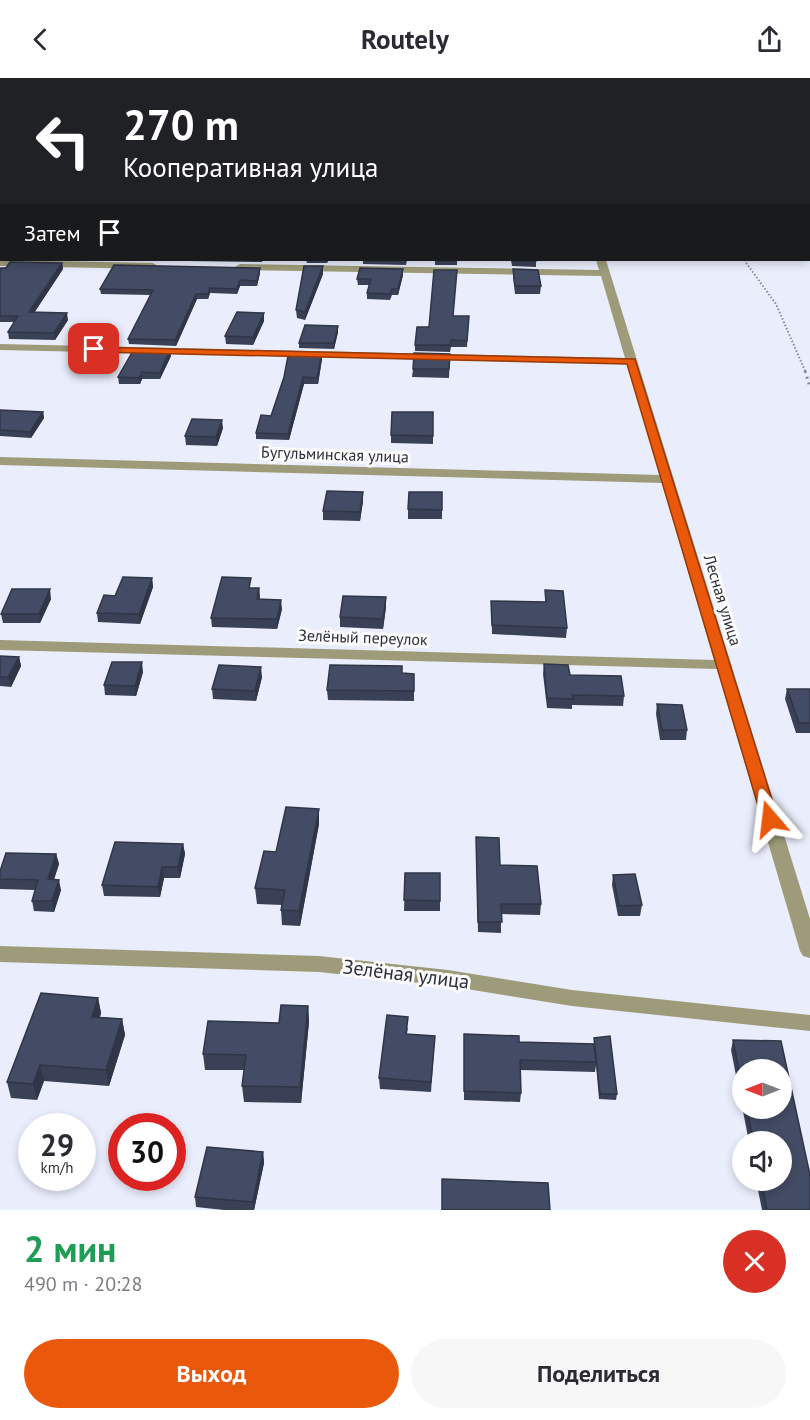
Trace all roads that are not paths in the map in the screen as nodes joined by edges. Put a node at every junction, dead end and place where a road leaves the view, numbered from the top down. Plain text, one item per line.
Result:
1 (0, 263) edge
2 (166, 266) edge
3 (603, 266) edge
4 (226, 267) edge
5 (0, 347) edge
6 (632, 361) junction
7 (0, 461) edge
8 (668, 479) junction
9 (0, 645) edge
10 (724, 665) junction
11 (810, 951) edge
12 (0, 954) edge
13 (810, 1023) edge

1 - 2 street
3 - 4 street
3 - 6 street, Лесная улица
5 - 6 street
6 - 8 street, Лесная улица
7 - 8 street, Бугульминская улица
8 - 10 street, Лесная улица
9 - 10 street, Зелёный переулок
10 - 11 street, Лесная улица
12 - 13 street, Зелёная улица

